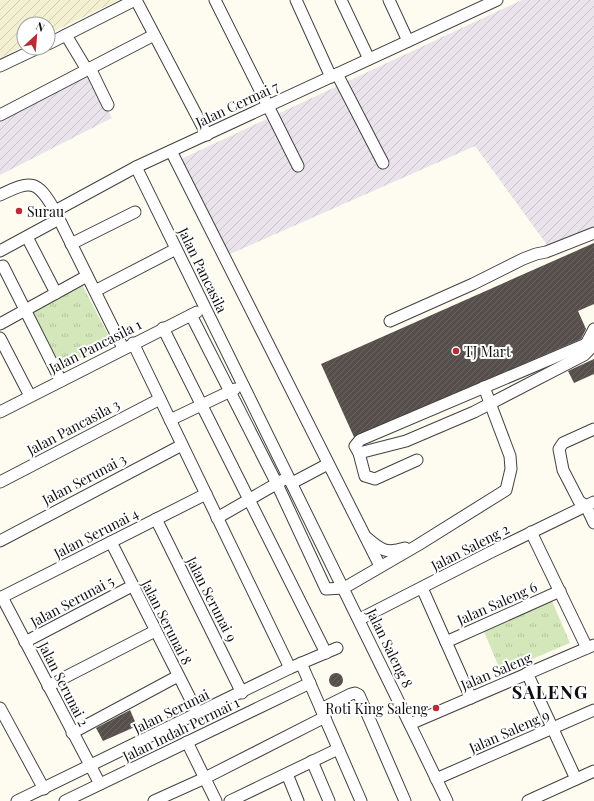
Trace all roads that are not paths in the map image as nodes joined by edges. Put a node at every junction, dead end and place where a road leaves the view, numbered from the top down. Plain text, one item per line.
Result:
1 (136, 0) edge
2 (215, 0) edge
3 (296, 0) edge
4 (341, 0) edge
5 (392, 1) edge
6 (490, 2) edge
7 (66, 35) junction
8 (154, 35) junction
9 (56, 40) edge
10 (408, 41) junction
11 (21, 56) edge
12 (369, 59) junction
13 (0, 66) edge
14 (88, 69) junction
15 (334, 76) junction
16 (108, 105) dead end
17 (267, 106) junction
18 (0, 115) edge
19 (207, 134) junction
20 (171, 151) junction
21 (383, 163) dead end
22 (298, 166) dead end
23 (136, 167) junction
24 (0, 195) edge
25 (135, 212) dead end
26 (57, 215) junction
27 (594, 233) edge
28 (27, 237) junction
29 (71, 244) junction
30 (176, 250) junction
31 (0, 251) edge
32 (3, 266) dead end
33 (87, 276) junction
34 (95, 291) junction
35 (56, 293) junction
36 (205, 308) junction
37 (25, 310) junction
38 (191, 315) junction
39 (390, 321) dead end
40 (0, 324) edge
41 (163, 328) junction
42 (594, 328) edge
43 (0, 338) edge
44 (591, 344) edge
45 (128, 346) junction
46 (61, 381) junction
47 (243, 386) junction
48 (484, 387) junction
49 (230, 392) junction
50 (30, 396) junction
51 (160, 398) junction
52 (490, 404) junction
53 (201, 406) junction
54 (0, 412) edge
55 (170, 420) junction
56 (594, 429) edge
57 (182, 445) junction
58 (359, 453) junction
59 (417, 460) dead end
60 (328, 464) junction
61 (290, 480) junction
62 (0, 482) edge
63 (277, 484) junction
64 (206, 494) junction
65 (248, 501) junction
66 (590, 504) edge
67 (217, 518) junction
68 (156, 519) junction
69 (594, 523) edge
70 (531, 532) junction
71 (363, 535) junction
72 (0, 540) edge
73 (110, 542) junction
74 (418, 545) junction
75 (380, 566) junction
76 (132, 586) junction
77 (422, 588) junction
78 (346, 591) junction
79 (560, 591) junction
80 (1, 598) edge
81 (360, 619) junction
82 (155, 631) junction
83 (25, 642) junction
84 (446, 642) junction
85 (591, 646) edge
86 (337, 648) dead end
87 (326, 653) junction
88 (301, 663) junction
89 (290, 668) junction
90 (527, 674) junction
91 (178, 676) junction
92 (310, 683) junction
93 (48, 686) junction
94 (242, 692) junction
95 (471, 698) junction
96 (0, 708) edge
97 (594, 710) edge
98 (323, 713) junction
99 (198, 714) junction
100 (410, 724) junction
101 (552, 729) junction
102 (72, 733) junction
103 (187, 742) junction
104 (338, 749) junction
105 (312, 761) junction
106 (90, 766) junction
107 (594, 771) edge
108 (287, 774) junction
109 (205, 778) junction
110 (436, 779) junction
111 (576, 779) junction
112 (100, 784) junction
113 (44, 789) junction
114 (17, 801) edge
115 (65, 801) edge
116 (154, 801) edge
117 (216, 801) edge
118 (230, 801) edge
119 (298, 801) edge
120 (329, 801) edge
121 (361, 801) edge
122 (405, 801) edge
123 (447, 801) edge
124 (528, 801) edge

1 - 7 street
1 - 8 street
2 - 17 street
3 - 15 street
4 - 12 street
5 - 10 street
6 - 10 street, Jalan Cermai 7
7 - 9 street
7 - 14 street
8 - 14 street
8 - 19 street
10 - 12 street, Jalan Cermai 7
11 - 13 street
12 - 15 street, Jalan Cermai 7
14 - 16 street
14 - 18 street
15 - 17 street, Jalan Cermai 7
15 - 21 street
17 - 19 street, Jalan Cermai 7
17 - 22 street
19 - 20 street, Jalan Cermai 7
20 - 23 street, Jalan Cermai 7
20 - 60 street
23 - 26 street, Jalan Cermai 7
23 - 30 street, Jalan Pancasila
24 - 26 street
25 - 29 street
26 - 28 street, Jalan Cermai 7
26 - 29 street
27 - 39 street
28 - 31 street, Jalan Cermai 7
28 - 35 street
29 - 33 street
30 - 34 street
30 - 36 street, Jalan Pancasila
32 - 37 street
33 - 34 street
33 - 35 street
34 - 45 street
35 - 37 street
36 - 38 street, Jalan Pancasila 1
36 - 47 street, Jalan Pancasila
37 - 40 street
37 - 46 street
38 - 41 street, Jalan Pancasila 1
38 - 49 street
41 - 45 street, Jalan Pancasila 1
41 - 53 street
42 - 44 street
43 - 50 street
44 - 48 street
44 - 52 street
45 - 46 street, Jalan Pancasila 1
45 - 51 street
46 - 50 street, Jalan Pancasila 1
47 - 49 street
47 - 61 street, Jalan Pancasila
48 - 52 street
48 - 58 street
49 - 53 street
49 - 63 street
50 - 54 street, Jalan Pancasila 1
51 - 55 street
51 - 62 street, Jalan Pancasila 3
52 - 58 street
52 - 74 street
53 - 55 street
53 - 65 street
55 - 57 street
56 - 66 street
57 - 64 street
57 - 72 street, Jalan Serunai 3
58 - 59 street
60 - 61 street
60 - 71 street
61 - 63 street
61 - 78 street, Jalan Saleng 8
63 - 65 street
63 - 78 street
64 - 67 street
64 - 68 street, Jalan Serunai 4
65 - 67 street
65 - 87 street
66 - 69 street
66 - 70 street, Jalan Saleng 2
67 - 89 street
68 - 73 street, Jalan Serunai 4
68 - 94 street, Jalan Serunai 9
70 - 77 street, Jalan Saleng 2
70 - 79 street
71 - 74 street
71 - 75 street
73 - 76 street, Jalan Serunai 8
73 - 80 street, Jalan Serunai 4
74 - 75 street
75 - 78 street
76 - 82 street, Jalan Serunai 8
76 - 83 street, Jalan Serunai 5
77 - 81 street, Jalan Saleng 2
77 - 84 street
78 - 81 street, Jalan Saleng 8
79 - 84 street, Jalan Saleng 6
79 - 85 street
80 - 83 street, Jalan Serunai 2
81 - 100 street, Jalan Saleng 8
82 - 91 street, Jalan Serunai 8
82 - 93 street
83 - 93 street, Jalan Serunai 2
84 - 95 street
85 - 90 street, Jalan Saleng
86 - 87 street, Jalan Serunai
87 - 88 street, Jalan Serunai
88 - 89 street, Jalan Serunai
88 - 92 street
89 - 94 street, Jalan Serunai
90 - 95 street, Jalan Saleng
90 - 101 street
91 - 99 street, Jalan Serunai 8
91 - 102 street
92 - 98 street
92 - 103 street, Jalan Indah Permai 1
93 - 102 street, Jalan Serunai 2
94 - 99 street, Jalan Serunai
95 - 100 street, Jalan Saleng
96 - 113 street
97 - 101 street, Jalan Saleng 9
98 - 104 street
98 - 109 street
98 - 122 street
99 - 106 street, Jalan Serunai
100 - 110 street, Jalan Saleng 8
101 - 110 street, Jalan Saleng 9
101 - 111 street
102 - 106 street, Jalan Serunai 2
103 - 109 street
103 - 112 street, Jalan Indah Permai 1
104 - 105 street
104 - 121 street
105 - 108 street
105 - 120 street
106 - 112 street, Jalan Serunai 2
106 - 113 street, Jalan Serunai
107 - 111 street
108 - 118 street
108 - 119 street
109 - 116 street
109 - 117 street
110 - 123 street, Jalan Saleng 8
111 - 124 street
112 - 115 street, Jalan Indah Permai 1
113 - 114 street, Jalan Serunai

